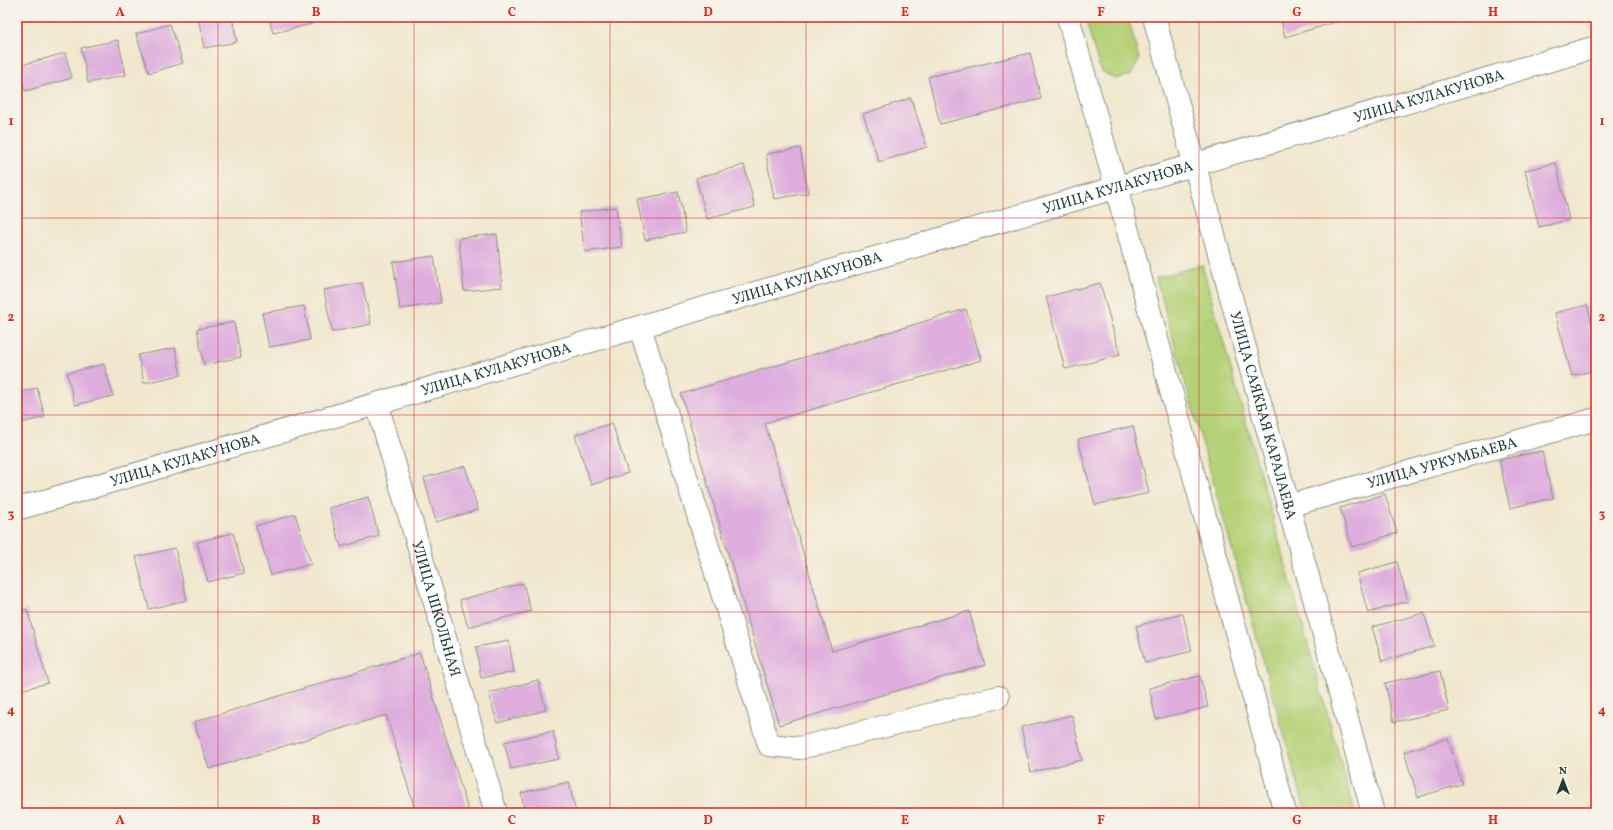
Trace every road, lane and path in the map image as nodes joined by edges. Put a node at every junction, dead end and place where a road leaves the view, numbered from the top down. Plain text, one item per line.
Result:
1 (1068, 17) edge
2 (1154, 17) edge
3 (1596, 47) edge
4 (1195, 164) junction
5 (1116, 187) junction
6 (640, 327) junction
7 (377, 404) junction
8 (1596, 420) edge
9 (1288, 506) junction
10 (17, 509) edge
11 (998, 697) dead end
12 (496, 813) edge
13 (1285, 813) edge
14 (1373, 813) edge

1 - 5 street
2 - 4 street, УЛИЦА САЯКБАЯ КАРАЛАЕВА
3 - 4 street, УЛИЦА КУЛАКУНОВА
4 - 5 street, УЛИЦА КУЛАКУНОВА
4 - 9 street, УЛИЦА САЯКБАЯ КАРАЛАЕВА
5 - 6 street, УЛИЦА КУЛАКУНОВА
5 - 13 street
6 - 7 street, УЛИЦА КУЛАКУНОВА
6 - 11 street
7 - 10 street, УЛИЦА КУЛАКУНОВА
7 - 12 street, УЛИЦА ШКОЛЬНАЯ
8 - 9 street, УЛИЦА УРКУМБАЕВА
9 - 14 street, УЛИЦА САЯКБАЯ КАРАЛАЕВА

